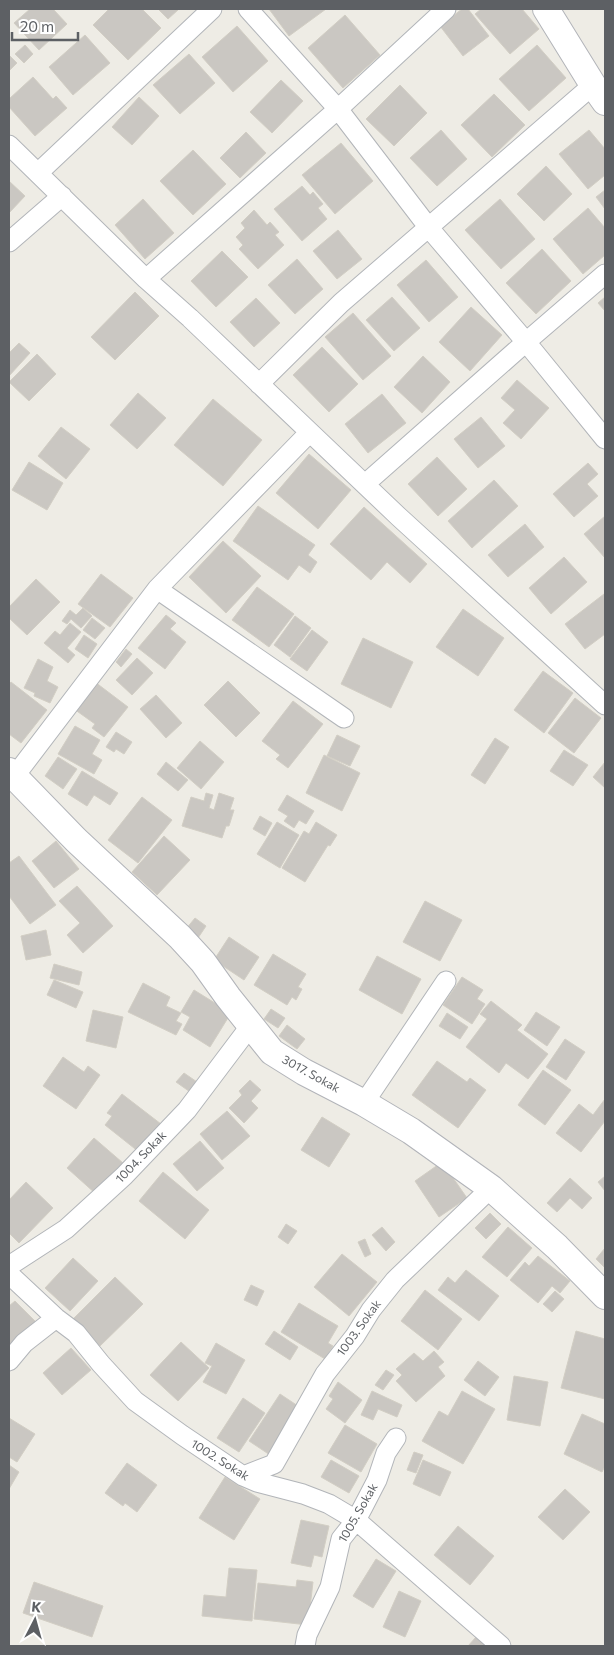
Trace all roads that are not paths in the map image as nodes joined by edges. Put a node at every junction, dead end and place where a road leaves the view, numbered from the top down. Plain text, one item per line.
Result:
1 (212, 9) edge
2 (248, 9) edge
3 (446, 9) edge
4 (546, 9) edge
5 (599, 94) edge
6 (338, 109) junction
7 (9, 145) edge
8 (38, 173) junction
9 (62, 196) junction
10 (429, 228) junction
11 (9, 242) edge
12 (605, 274) edge
13 (146, 279) junction
14 (526, 342) junction
15 (259, 384) junction
16 (309, 433) junction
17 (605, 439) edge
18 (365, 484) junction
19 (157, 589) junction
20 (605, 705) edge
21 (344, 718) dead end
22 (11, 774) edge
23 (446, 981) dead end
24 (251, 1025) junction
25 (364, 1102) junction
26 (491, 1188) junction
27 (9, 1266) edge
28 (9, 1274) edge
29 (605, 1296) edge
30 (56, 1318) junction
31 (9, 1361) edge
32 (396, 1438) dead end
33 (244, 1476) junction
34 (356, 1520) junction
35 (305, 1646) edge
36 (501, 1646) edge

1 - 8 street
2 - 6 street
3 - 6 street
4 - 5 street
5 - 10 street
6 - 10 street
6 - 13 street
7 - 8 street
8 - 9 street
9 - 11 street
9 - 13 street
10 - 14 street
10 - 15 street
12 - 14 street
13 - 15 street
14 - 17 street
14 - 18 street
15 - 16 street
16 - 18 street
16 - 19 street
18 - 20 street
19 - 21 street
19 - 22 street
22 - 24 street, 3017. Sokak
23 - 25 street
24 - 25 street, 3017. Sokak
24 - 27 street, 1004. Sokak
25 - 26 street, 3017. Sokak
26 - 29 street, 3017. Sokak
26 - 33 street, 1003. Sokak
28 - 30 street, 1002. Sokak
30 - 31 street
30 - 33 street, 1002. Sokak
32 - 34 street, 1005. Sokak
33 - 34 street, 1002. Sokak
34 - 35 street, 1005. Sokak
34 - 36 street, 1002. Sokak

